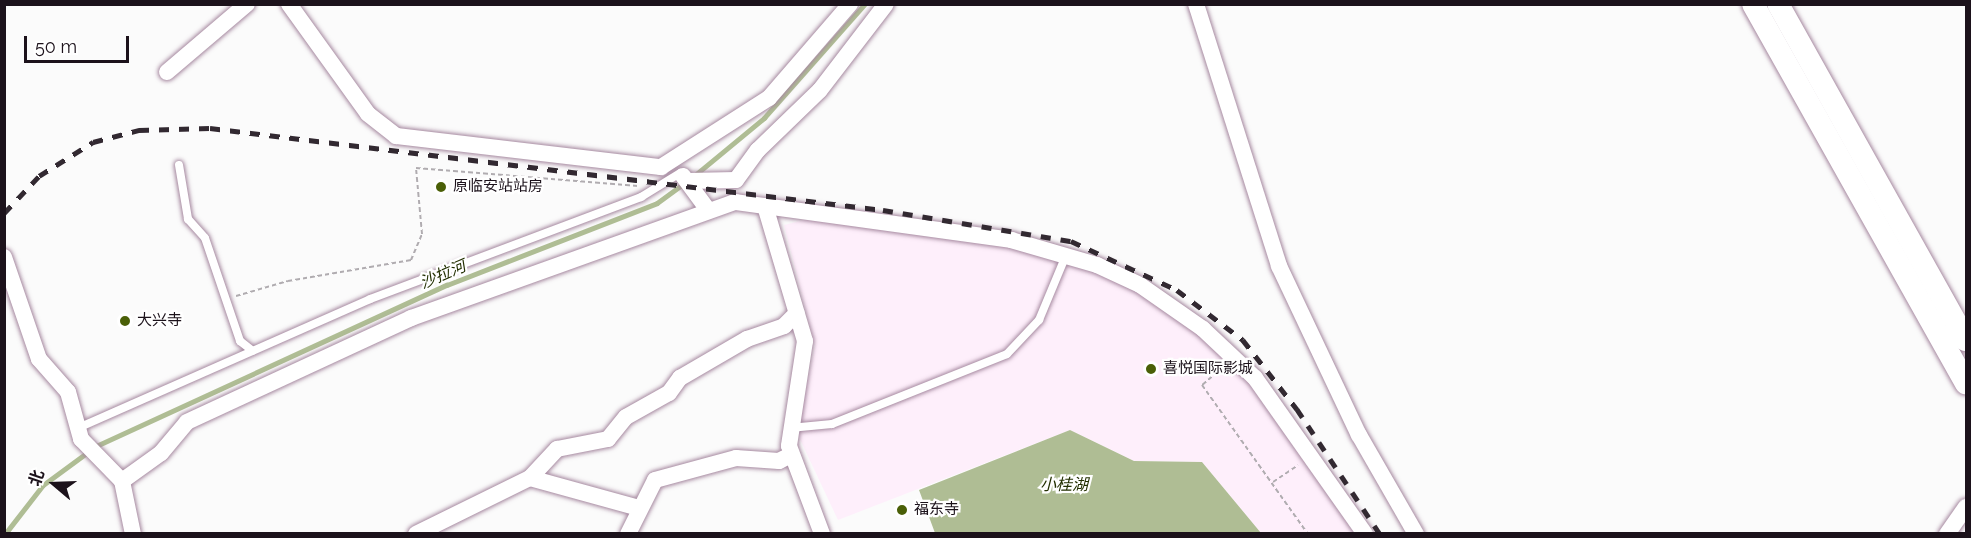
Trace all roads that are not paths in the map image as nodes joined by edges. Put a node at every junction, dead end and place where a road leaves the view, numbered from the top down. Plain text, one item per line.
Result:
1 (247, 4) edge
2 (289, 4) edge
3 (850, 4) edge
4 (886, 4) edge
5 (1196, 4) edge
6 (1770, 11) edge
7 (167, 72) dead end
8 (179, 165) dead end
9 (680, 172) junction
10 (704, 204) junction
11 (765, 206) junction
12 (1066, 255) junction
13 (4, 257) edge
14 (797, 313) junction
15 (1966, 340) edge
16 (253, 351) junction
17 (1966, 383) edge
18 (790, 428) junction
19 (79, 434) junction
20 (791, 456) junction
21 (530, 478) junction
22 (122, 481) junction
23 (1966, 507) edge
24 (639, 508) junction
25 (133, 534) edge
26 (416, 534) edge
27 (628, 534) edge
28 (822, 534) edge
29 (1365, 534) edge
30 (1416, 534) edge
31 (1947, 534) edge

1 - 7 street
2 - 9 street
3 - 9 street
4 - 9 street
5 - 30 street
6 - 15 main road
6 - 17 main road
8 - 16 lane
9 - 10 street
9 - 16 lane
10 - 11 street
10 - 22 street
11 - 12 street
11 - 14 street
12 - 18 lane
12 - 29 street
13 - 19 street
14 - 18 street
14 - 21 street
16 - 19 lane
18 - 20 street
19 - 22 street
20 - 24 street
20 - 28 street
21 - 24 street
21 - 26 street
22 - 25 street
23 - 31 street
24 - 27 street

